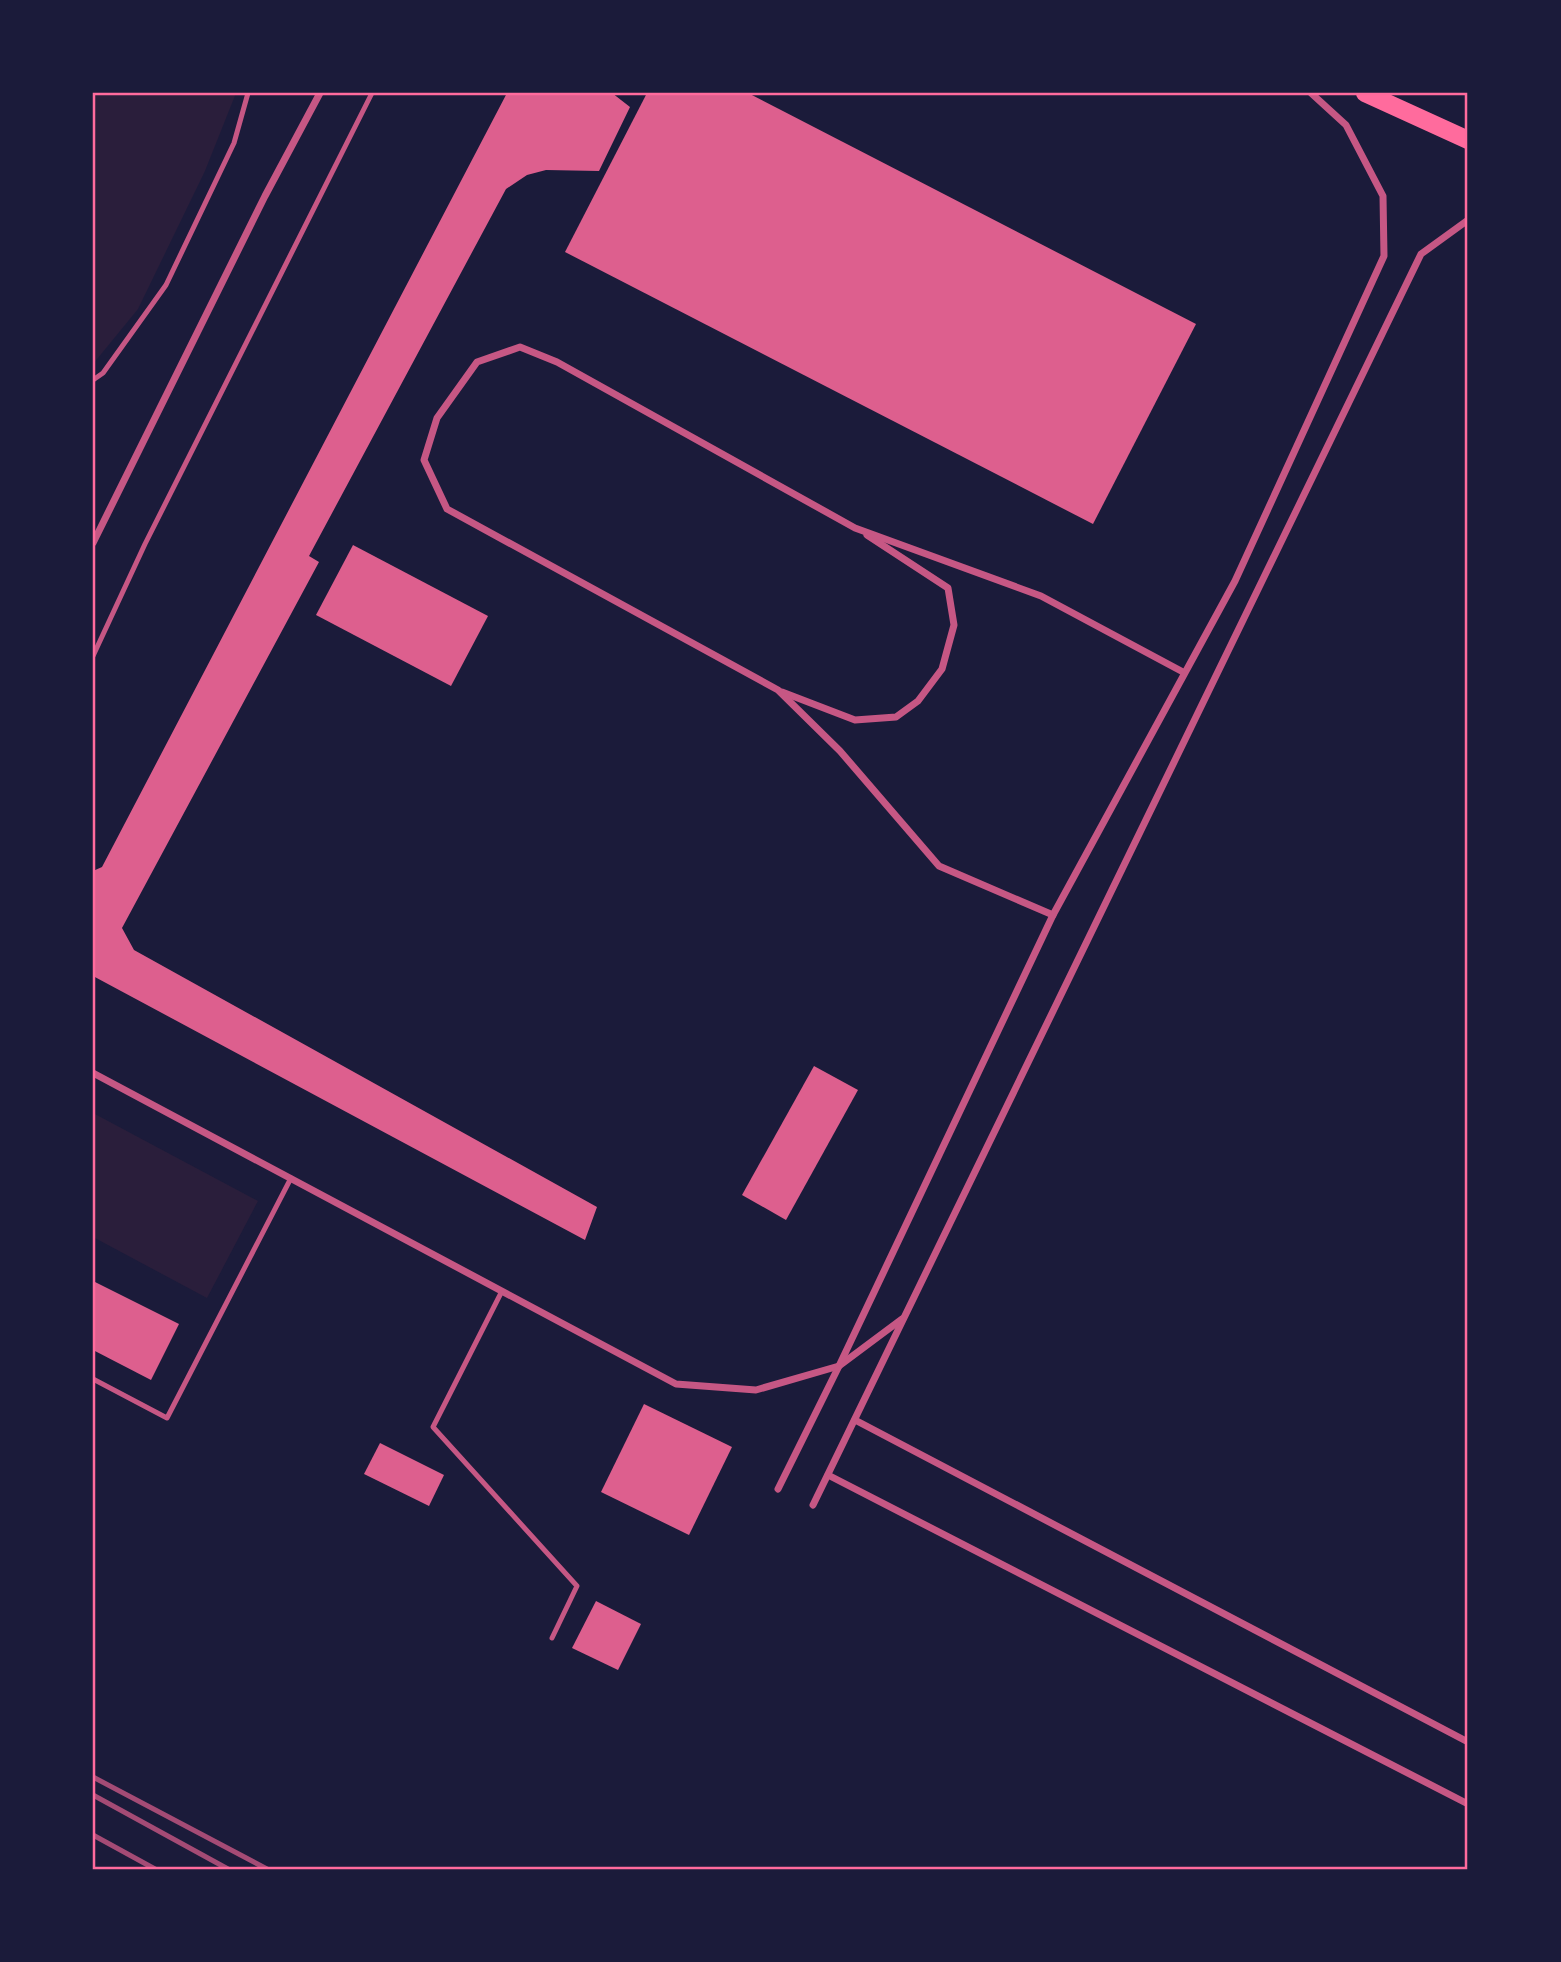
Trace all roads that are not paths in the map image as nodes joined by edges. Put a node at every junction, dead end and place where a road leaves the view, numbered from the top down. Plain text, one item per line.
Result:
1 (248, 93) edge
2 (320, 93) edge
3 (372, 93) edge
4 (1311, 93) edge
5 (1364, 93) edge
6 (1468, 139) edge
7 (1468, 220) edge
8 (93, 380) edge
9 (855, 528) junction
10 (93, 543) edge
11 (93, 656) edge
12 (1183, 672) junction
13 (778, 690) junction
14 (1053, 915) junction
15 (93, 1073) edge
16 (291, 1178) junction
17 (502, 1291) junction
18 (904, 1318) junction
19 (839, 1366) junction
20 (93, 1379) edge
21 (855, 1420) junction
22 (828, 1475) junction
23 (778, 1489) dead end
24 (813, 1505) dead end
25 (552, 1638) dead end
26 (1468, 1742) edge
27 (1468, 1804) edge

1 - 8 lane
2 - 10 street
3 - 11 lane
4 - 12 street
5 - 6 main road
7 - 18 street
9 - 12 street
9 - 13 street
9 - 13 street
12 - 14 street
13 - 14 street
14 - 19 street
15 - 16 street
16 - 17 street
16 - 20 lane
17 - 19 street
17 - 25 lane
18 - 19 street
18 - 21 street
19 - 23 street
21 - 22 street
21 - 26 street
22 - 24 street
22 - 27 street

